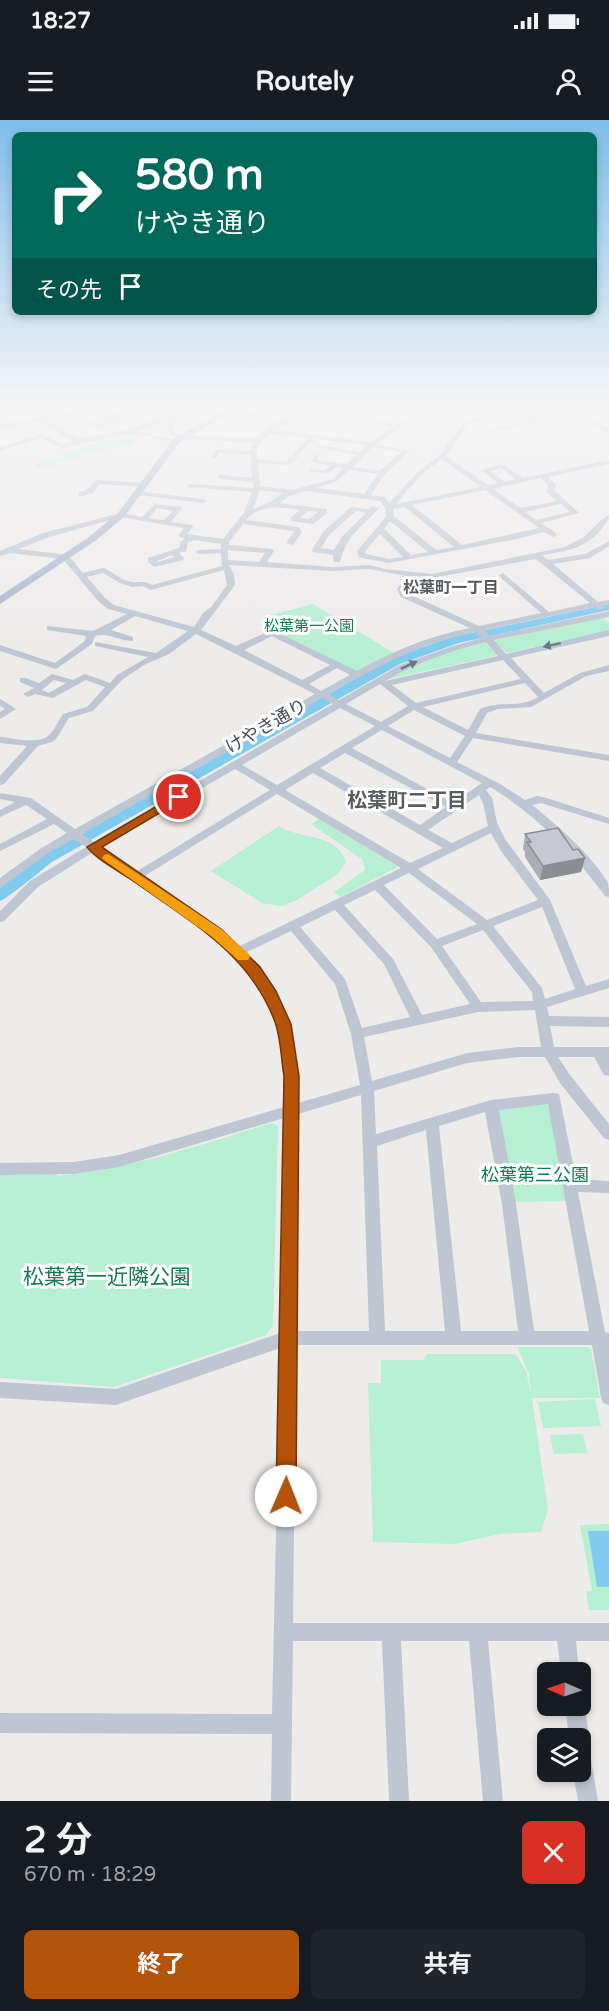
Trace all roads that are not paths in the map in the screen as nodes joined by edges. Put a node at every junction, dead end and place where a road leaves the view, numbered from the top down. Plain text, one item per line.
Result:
1 (95, 484) edge
2 (112, 484) edge
3 (144, 484) edge
4 (188, 484) edge
5 (250, 484) edge
6 (321, 484) edge
7 (375, 484) edge
8 (411, 484) edge
9 (481, 484) edge
10 (502, 484) edge
11 (552, 484) edge
12 (256, 486) junction
13 (486, 488) junction
14 (141, 489) junction
15 (307, 489) junction
16 (290, 492) junction
17 (82, 495) dead end
18 (367, 496) junction
19 (382, 499) junction
20 (202, 501) dead end
21 (561, 502) junction
22 (273, 504) junction
23 (407, 505) junction
24 (306, 509) junction
25 (389, 511) junction
26 (519, 511) junction
27 (372, 512) junction
28 (248, 513) junction
29 (121, 515) junction
30 (318, 516) junction
31 (609, 518) edge
32 (144, 519) junction
33 (340, 521) junction
34 (241, 522) junction
35 (535, 522) junction
36 (166, 523) junction
37 (379, 530) junction
38 (194, 538) junction
39 (290, 543) dead end
40 (609, 543) edge
41 (225, 546) junction
42 (460, 548) junction
43 (4, 552) edge
44 (199, 552) dead end
45 (174, 553) dead end
46 (337, 553) junction
47 (434, 553) junction
48 (538, 556) junction
49 (65, 557) junction
50 (409, 558) junction
51 (547, 563) junction
52 (225, 564) junction
53 (262, 564) junction
54 (343, 568) junction
55 (411, 574) junction
56 (504, 575) dead end
57 (81, 576) junction
58 (0, 601) edge
59 (609, 602) edge
60 (604, 611) edge
61 (133, 614) junction
62 (547, 614) junction
63 (50, 628) dead end
64 (195, 630) junction
65 (106, 631) junction
66 (483, 633) junction
67 (609, 633) edge
68 (91, 635) junction
69 (130, 639) dead end
70 (98, 644) dead end
71 (0, 648) edge
72 (235, 649) junction
73 (504, 656) junction
74 (159, 657) junction
75 (337, 665) junction
76 (609, 668) edge
77 (356, 674) junction
78 (23, 680) dead end
79 (528, 680) junction
80 (75, 683) junction
81 (302, 684) junction
82 (384, 684) junction
83 (110, 686) junction
84 (34, 690) junction
85 (543, 697) junction
86 (329, 698) junction
87 (0, 702) edge
88 (414, 706) junction
89 (0, 716) edge
90 (381, 726) junction
91 (471, 735) junction
92 (0, 740) edge
93 (36, 742) junction
94 (344, 748) junction
95 (609, 758) edge
96 (452, 762) junction
97 (235, 765) junction
98 (312, 768) junction
99 (0, 782) edge
100 (489, 783) junction
101 (277, 790) junction
102 (480, 790) junction
103 (0, 796) edge
104 (27, 800) junction
105 (525, 804) junction
106 (453, 807) junction
107 (0, 814) edge
108 (54, 819) junction
109 (609, 821) edge
110 (494, 827) junction
111 (420, 830) junction
112 (83, 840) junction
113 (0, 848) edge
114 (452, 848) junction
115 (410, 868) junction
116 (135, 877) junction
117 (0, 884) edge
118 (377, 885) junction
119 (609, 893) edge
120 (545, 902) junction
121 (336, 904) junction
122 (0, 918) edge
123 (485, 924) junction
124 (293, 926) junction
125 (435, 944) junction
126 (238, 952) junction
127 (609, 983) edge
128 (582, 991) junction
129 (540, 1005) junction
130 (478, 1007) junction
131 (418, 1020) junction
132 (543, 1021) junction
133 (609, 1022) edge
134 (357, 1034) junction
135 (548, 1052) junction
136 (603, 1052) edge
137 (609, 1071) edge
138 (565, 1079) junction
139 (367, 1087) junction
140 (554, 1098) junction
141 (491, 1105) junction
142 (291, 1110) junction
143 (431, 1124) junction
144 (609, 1134) edge
145 (370, 1142) junction
146 (0, 1169) edge
147 (569, 1185) junction
148 (609, 1187) edge
149 (288, 1338) junction
150 (377, 1339) junction
151 (454, 1339) junction
152 (527, 1339) junction
153 (604, 1340) edge
154 (0, 1390) edge
155 (609, 1397) edge
156 (284, 1632) junction
157 (391, 1632) junction
158 (478, 1632) junction
159 (565, 1632) junction
160 (609, 1632) edge
161 (569, 1662) edge
162 (0, 1723) edge
163 (282, 1724) junction
164 (585, 1782) edge
165 (280, 1801) edge
166 (399, 1801) edge
167 (493, 1801) edge
168 (588, 1801) edge

1 - 17 street
2 - 14 street
3 - 14 main road
4 - 12 street
5 - 12 street
6 - 15 street
7 - 18 street
8 - 25 street
9 - 13 street
10 - 13 street
11 - 21 street
12 - 16 street
12 - 28 street
13 - 23 street
13 - 26 street
14 - 20 street
14 - 29 main road
15 - 16 street
15 - 18 street
16 - 22 street
18 - 19 street
19 - 25 street
19 - 27 street
21 - 26 street
21 - 35 street
22 - 24 street
22 - 28 street
23 - 25 street
23 - 42 street
24 - 30 street
24 - 30 street
25 - 37 street
25 - 47 street
26 - 35 street
27 - 33 street
27 - 46 street
28 - 34 street
29 - 32 street
29 - 43 street
29 - 49 main road
30 - 33 street
31 - 48 street
32 - 36 street
32 - 36 street
33 - 46 street
34 - 39 street
34 - 41 street
35 - 42 street
36 - 38 street
37 - 50 street
37 - 50 street
38 - 41 street
38 - 45 street
40 - 51 street
41 - 44 street
41 - 52 street
41 - 53 street
42 - 47 street
43 - 49 street
46 - 54 street
47 - 50 street
48 - 51 street
48 - 55 street
49 - 57 street
49 - 58 main road
51 - 60 street
52 - 53 street
52 - 57 street
52 - 64 street
53 - 54 street
54 - 55 street
55 - 66 street
56 - 62 street
57 - 61 street
59 - 60 street
60 - 62 street
60 - 66 street
61 - 64 street
61 - 65 street
62 - 66 street
63 - 68 street
64 - 72 street
64 - 74 street
65 - 68 street
65 - 69 street
66 - 73 street
66 - 77 street
86 -> 66 street
67 -> 73 street
68 - 71 street
70 - 74 street
72 - 75 street
72 - 81 street
73 - 79 street
73 - 82 street
74 - 83 street
75 - 77 street
75 - 81 street
76 - 85 street
77 - 86 street
78 - 84 street
79 - 85 street
79 - 88 street
80 - 83 street
80 - 84 street
80 - 84 street
81 - 86 street
82 - 86 street
82 - 88 street
83 - 93 street
85 - 91 street
86 - 90 street
86 - 97 street, けやき通り
86 - 112 street
87 - 89 street
88 - 90 street
88 - 91 street
90 - 94 street
90 - 96 street
91 - 95 street
91 - 96 street
92 - 93 street
93 - 99 street
94 - 98 street
94 - 106 street
96 - 100 street
97 - 101 street
97 - 112 street, けやき通り
98 - 101 street
98 - 111 street
100 - 102 street
100 - 105 street
101 - 115 street
101 - 116 street
102 - 106 street
102 - 110 street
103 - 104 street
104 - 107 street
104 - 108 street
105 - 109 street
105 - 119 street
106 - 111 street
108 - 112 street
108 - 113 street
110 - 114 street
110 - 120 street
111 - 114 street
112 - 116 street
112 - 117 street
112 - 122 street, けやき通り
114 - 115 street
115 - 118 street
115 - 123 street
116 - 126 street
118 - 121 street
118 - 125 street
120 - 123 street
120 - 128 street
121 - 124 street
121 - 131 street
123 - 125 street
123 - 129 street
124 - 126 street
124 - 134 street
125 - 130 street
126 - 142 street
127 - 128 street
128 - 129 street
129 - 130 street
129 - 132 street
130 - 131 street
131 - 134 street
132 - 133 street
132 - 135 street
134 - 139 street
135 - 136 street
135 - 138 street
135 - 139 street
136 - 137 street
138 - 140 street
138 - 144 street
139 - 142 street
139 - 145 street
140 - 141 street
140 - 147 street
141 - 143 street
141 - 152 street
142 - 146 street
142 - 149 street
143 - 145 street
143 - 151 street
145 - 150 street
147 - 148 street
147 - 153 street
149 - 150 street
149 - 154 street
149 - 156 street
150 - 151 street
151 - 152 street
152 - 153 street
153 - 155 street
156 - 157 street
156 - 163 street
157 - 158 street
157 - 166 street
158 - 159 street
158 - 167 street
159 - 160 street
159 - 161 street
162 - 163 street
163 - 165 street
164 - 168 street

